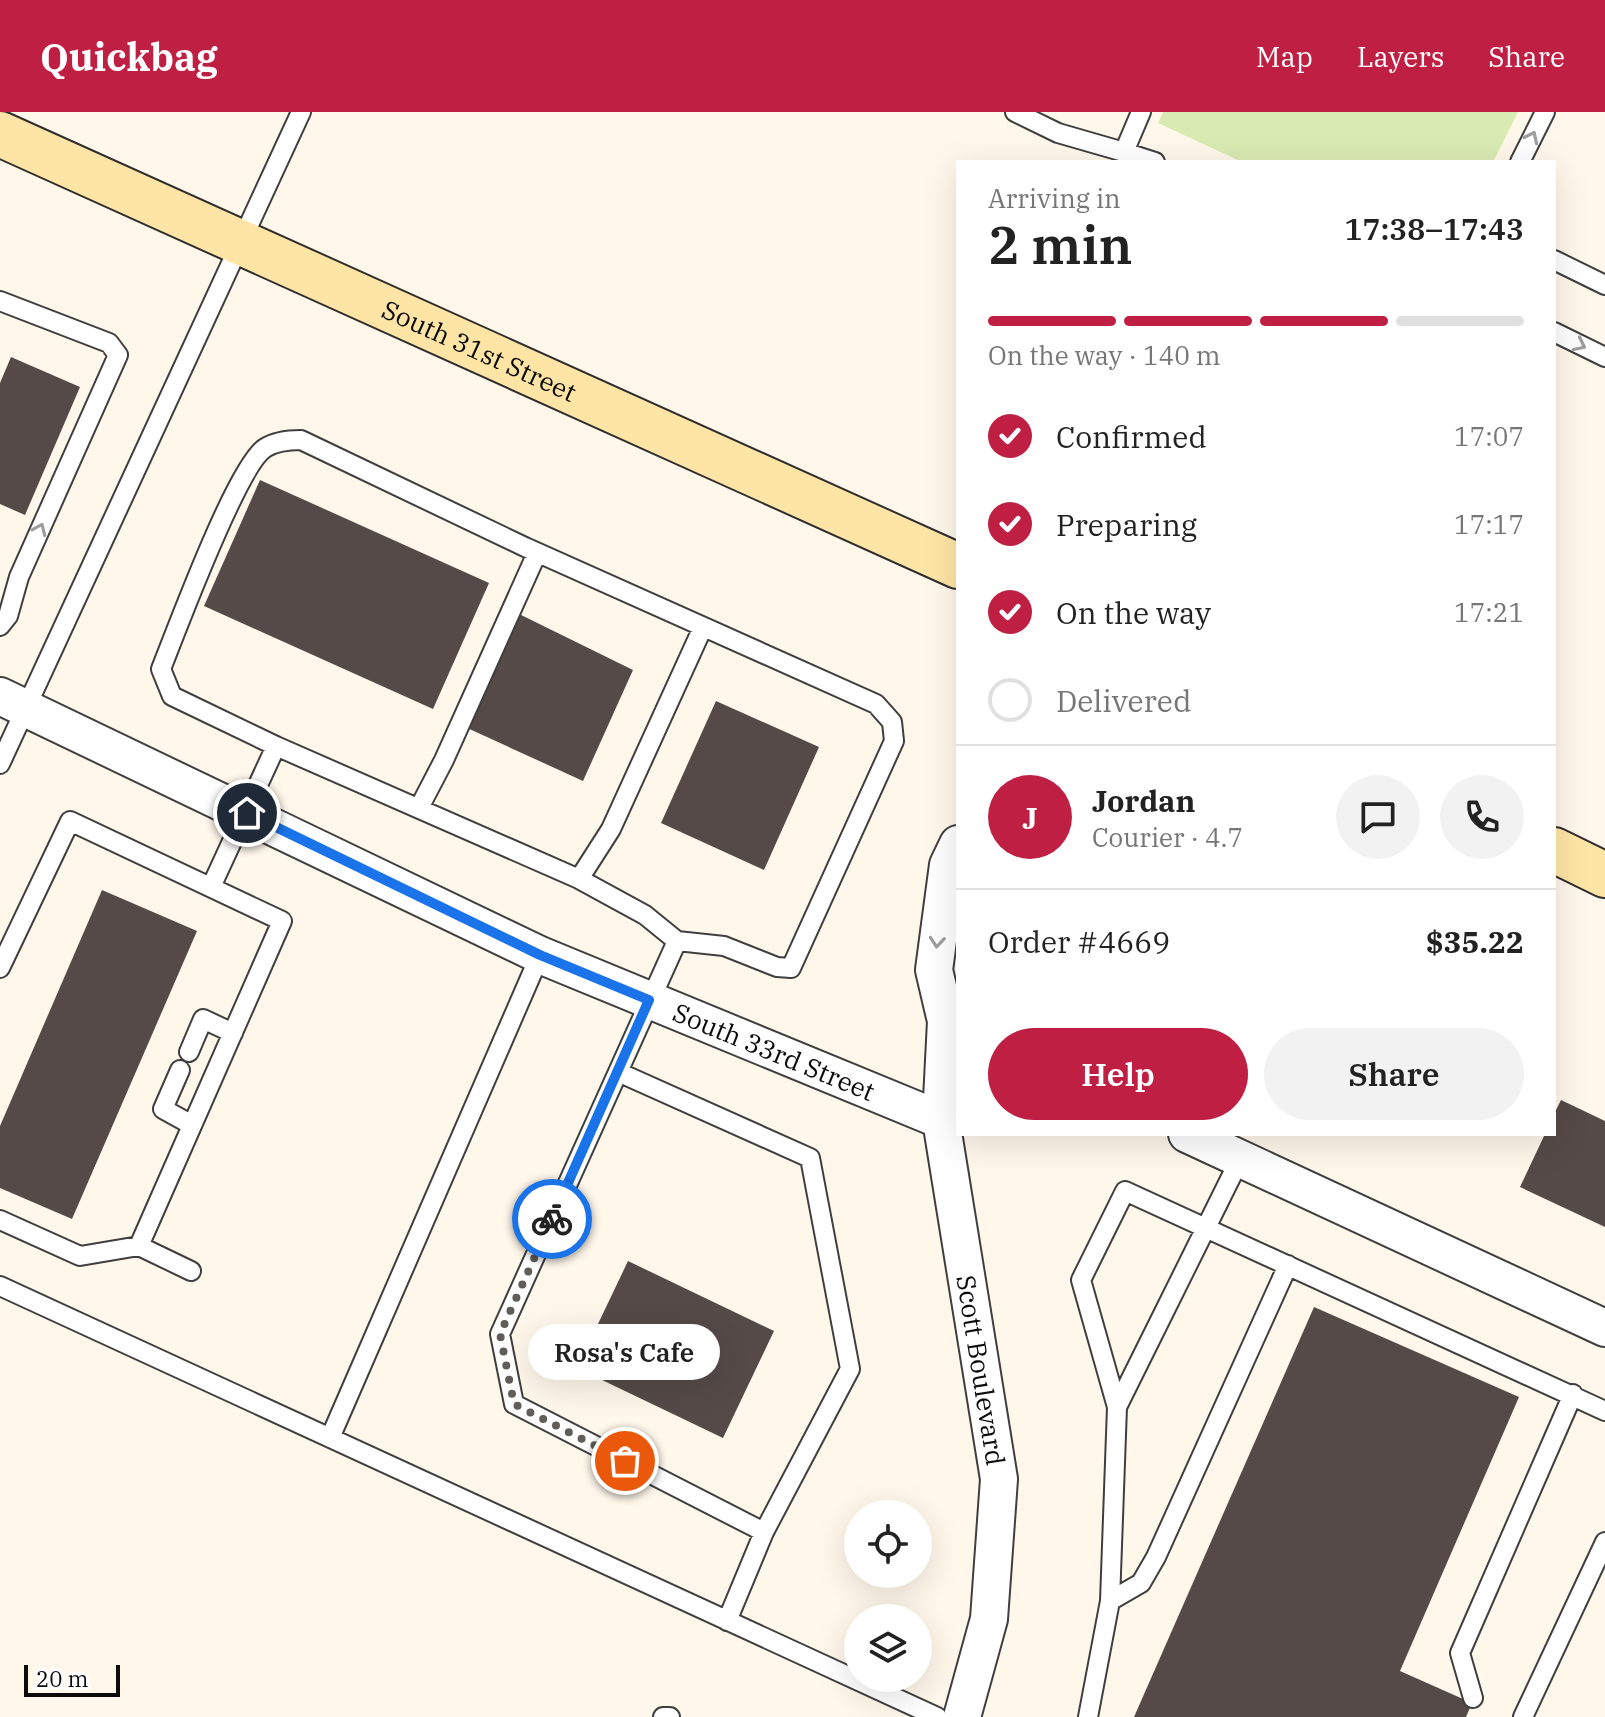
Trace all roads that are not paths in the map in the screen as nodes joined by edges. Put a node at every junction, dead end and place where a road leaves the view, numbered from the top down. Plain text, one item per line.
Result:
1 (301, 112) edge
2 (1015, 112) edge
3 (1141, 112) edge
4 (1545, 112) edge
5 (0, 134) edge
6 (1124, 152) junction
7 (1149, 160) edge
8 (1521, 160) edge
9 (238, 242) junction
10 (1556, 261) edge
11 (1605, 285) edge
12 (0, 301) edge
13 (1556, 333) edge
14 (1605, 357) edge
15 (537, 553) junction
16 (956, 565) edge
17 (19, 577) junction
18 (0, 595) edge
19 (0, 626) edge
20 (703, 627) junction
21 (13, 702) edge
22 (276, 746) junction
23 (0, 764) edge
24 (419, 808) junction
25 (247, 813) junction
26 (956, 848) edge
27 (1556, 851) edge
28 (1605, 875) edge
29 (579, 879) junction
30 (211, 887) junction
31 (677, 941) junction
32 (540, 955) junction
33 (0, 968) edge
34 (649, 1000) junction
35 (954, 1018) edge
36 (233, 1033) junction
37 (189, 1052) dead end
38 (180, 1070) dead end
39 (618, 1072) junction
40 (941, 1120) junction
41 (192, 1125) junction
42 (1191, 1136) edge
43 (1240, 1159) junction
44 (0, 1220) edge
45 (1207, 1228) junction
46 (139, 1246) junction
47 (1288, 1265) junction
48 (191, 1271) dead end
49 (0, 1286) edge
50 (1605, 1328) edge
51 (1573, 1394) junction
52 (1117, 1407) junction
53 (1605, 1411) edge
54 (330, 1438) junction
55 (764, 1532) junction
56 (1605, 1542) edge
57 (1110, 1601) junction
58 (727, 1621) junction
59 (1473, 1698) dead end
60 (663, 1717) edge
61 (670, 1717) edge
62 (937, 1717) edge
63 (962, 1717) edge
64 (1088, 1717) edge
65 (1523, 1717) edge

1 - 9 lane
2 - 6 lane
3 - 6 lane
8 -> 4 lane
5 - 9 main road, South 31st Street
6 - 7 lane
9 - 16 main road, South 31st Street
9 - 21 lane
10 - 11 lane
17 -> 12 lane
13 -> 14 lane
15 - 20 lane
15 - 22 lane
15 - 24 lane
17 - 18 lane
17 - 19 lane
20 - 29 lane
20 - 31 lane
21 - 23 lane
21 - 25 street, South 33rd Street
22 - 24 lane
22 - 25 lane
24 - 29 lane
25 - 30 lane
25 - 32 street, South 33rd Street
26 -> 35 street, Scott Boulevard
27 - 28 main road
29 - 31 lane
30 - 33 lane
30 - 36 lane
31 - 34 lane
32 - 34 street, South 33rd Street
32 - 54 lane
34 - 39 lane
34 - 40 street, South 33rd Street
35 - 40 street, Scott Boulevard
36 - 37 lane
36 - 41 lane
38 - 41 lane
39 - 55 lane
39 - 55 lane
40 - 63 street, Scott Boulevard
41 - 46 lane
42 - 43 street
43 - 45 lane
43 - 50 street
44 - 46 lane
45 - 47 lane
45 - 52 lane
45 - 52 lane
46 - 48 lane
47 - 51 lane
47 - 57 lane
49 - 54 lane
51 - 53 lane
51 - 59 lane
52 - 57 lane
54 - 58 lane
55 - 58 lane
56 - 65 lane
57 - 64 lane
58 - 62 lane
60 - 61 lane

